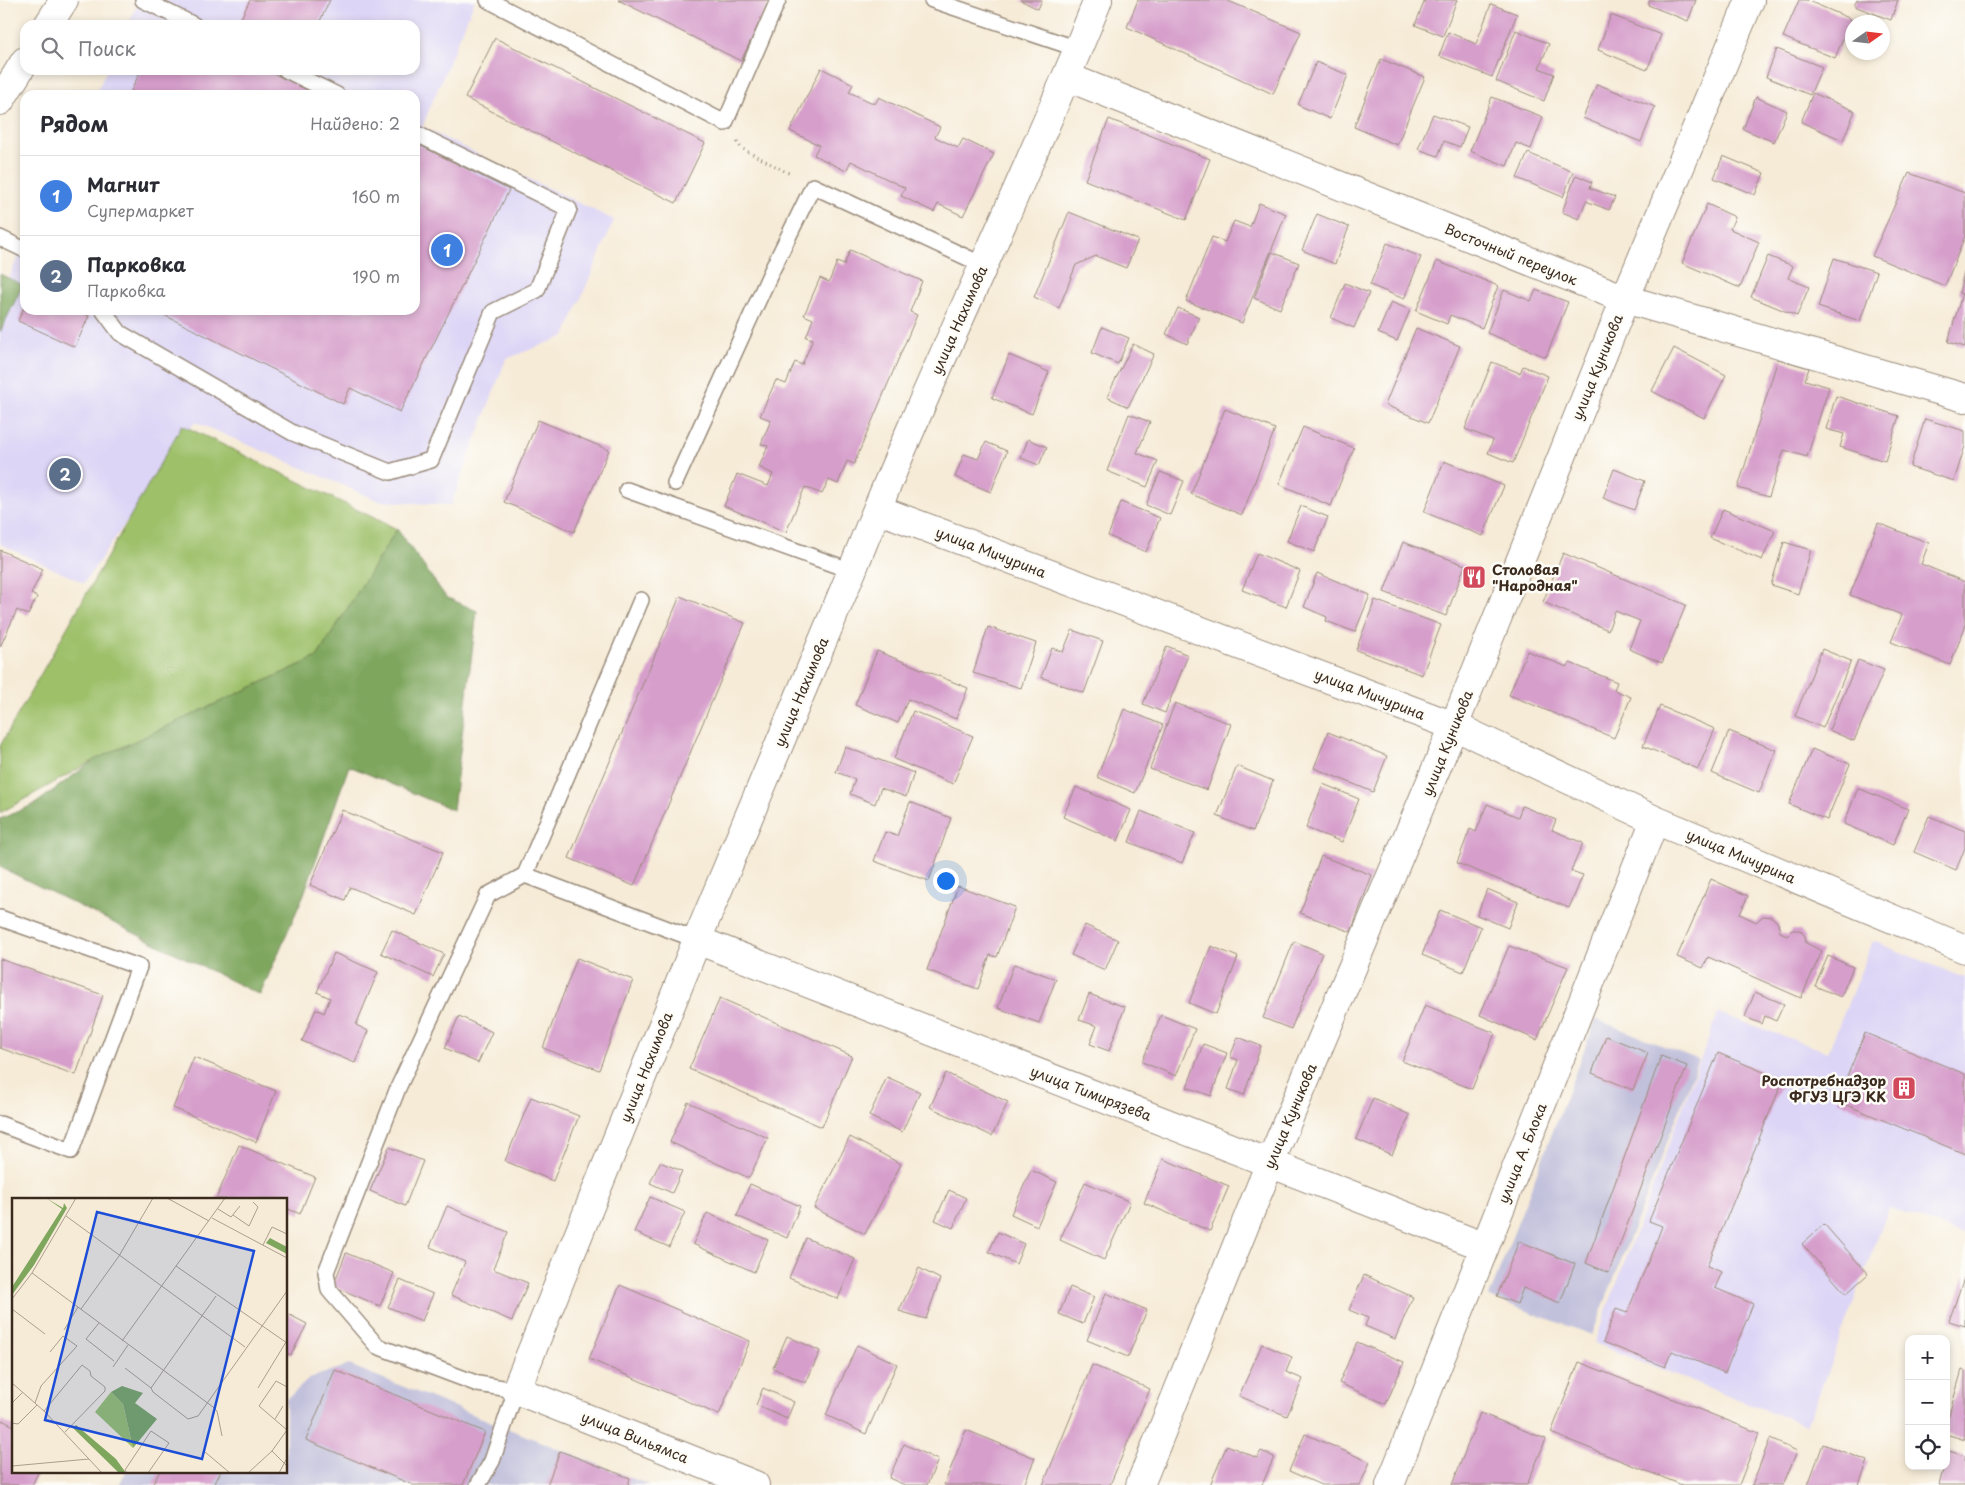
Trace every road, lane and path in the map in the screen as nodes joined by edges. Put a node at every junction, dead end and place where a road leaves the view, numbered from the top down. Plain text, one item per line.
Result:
1 (64, 0) edge
2 (143, 0) edge
3 (488, 0) edge
4 (778, 0) edge
5 (932, 0) edge
6 (1098, 0) edge
7 (1750, 0) edge
8 (51, 20) edge
9 (184, 20) edge
10 (1078, 49) junction
11 (20, 70) edge
12 (296, 75) edge
13 (1067, 77) junction
14 (327, 90) edge
15 (0, 101) edge
16 (725, 123) junction
17 (420, 135) edge
18 (813, 186) junction
19 (0, 238) edge
20 (20, 248) edge
21 (983, 265) junction
22 (1625, 299) junction
23 (107, 315) edge
24 (1965, 398) edge
25 (675, 483) dead end
26 (627, 490) dead end
27 (877, 509) junction
28 (852, 571) junction
29 (641, 600) dead end
30 (1454, 726) junction
31 (1655, 820) junction
32 (525, 875) junction
33 (0, 918) edge
34 (697, 940) junction
35 (1965, 949) edge
36 (0, 1124) edge
37 (1270, 1163) junction
38 (1485, 1247) junction
39 (516, 1390) junction
40 (478, 1485) edge
41 (755, 1485) edge
42 (1140, 1485) edge
43 (1390, 1485) edge

1 - 8 street
2 - 9 lane
3 - 16 lane
4 - 16 lane
5 - 10 lane
6 - 10 street, улица Нахимова
7 - 22 street, улица Куникова
10 - 13 street, улица Нахимова
11 - 15 street
12 - 14 lane
13 - 21 street, улица Нахимова
13 - 22 street, Восточный переулок
16 - 18 path
17 - 23 lane
18 - 21 lane
18 - 25 lane
19 - 20 lane
21 - 27 street, улица Нахимова
22 - 24 street, Восточный переулок
22 - 30 street, улица Куникова
26 - 28 lane
27 - 28 street, улица Нахимова
27 - 30 street, улица Мичурина
28 - 34 street, улица Нахимова
29 - 32 lane
30 - 31 street, улица Мичурина
30 - 37 street, улица Куникова
31 - 35 street, улица Мичурина
31 - 38 street, улица А. Блока
32 - 34 lane
32 - 39 lane
33 - 36 lane
34 - 37 street, улица Тимирязева
34 - 39 street, улица Нахимова
37 - 38 street, улица Тимирязева
37 - 42 street, улица Куникова
38 - 43 street, улица А. Блока
39 - 40 lane
39 - 41 street, улица Вильямса

